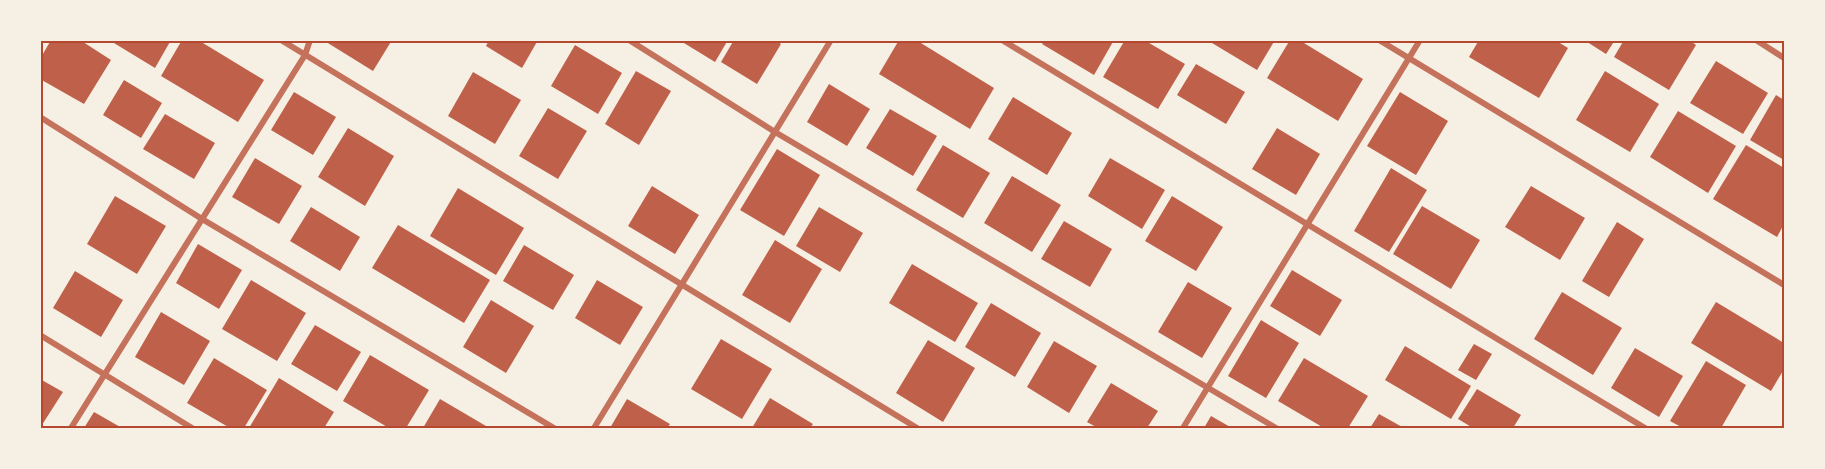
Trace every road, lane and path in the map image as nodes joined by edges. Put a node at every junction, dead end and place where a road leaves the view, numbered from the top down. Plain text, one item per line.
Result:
1 (281, 40) edge
2 (310, 40) edge
3 (629, 40) edge
4 (831, 40) edge
5 (1002, 40) edge
6 (1379, 40) edge
7 (1419, 40) edge
8 (1756, 40) edge
9 (305, 55) junction
10 (1409, 58) junction
11 (1785, 58) edge
12 (40, 117) edge
13 (775, 132) junction
14 (202, 219) junction
15 (1307, 224) junction
16 (682, 285) junction
17 (1785, 285) edge
18 (40, 335) edge
19 (104, 374) junction
20 (1208, 387) junction
21 (71, 429) edge
22 (192, 429) edge
23 (554, 429) edge
24 (594, 429) edge
25 (917, 429) edge
26 (1183, 429) edge
27 (1276, 429) edge
28 (1645, 429) edge

1 - 9 street
2 - 9 street
3 - 13 street
4 - 13 street
5 - 15 street
6 - 10 street
7 - 10 street
8 - 11 street
9 - 14 street
9 - 16 street
10 - 15 street
10 - 17 street
12 - 14 street
13 - 16 street
13 - 20 street
14 - 19 street
14 - 23 street
15 - 20 street
15 - 28 street
16 - 24 street
16 - 25 street
18 - 19 street
19 - 21 street
19 - 22 street
20 - 26 street
20 - 27 street

